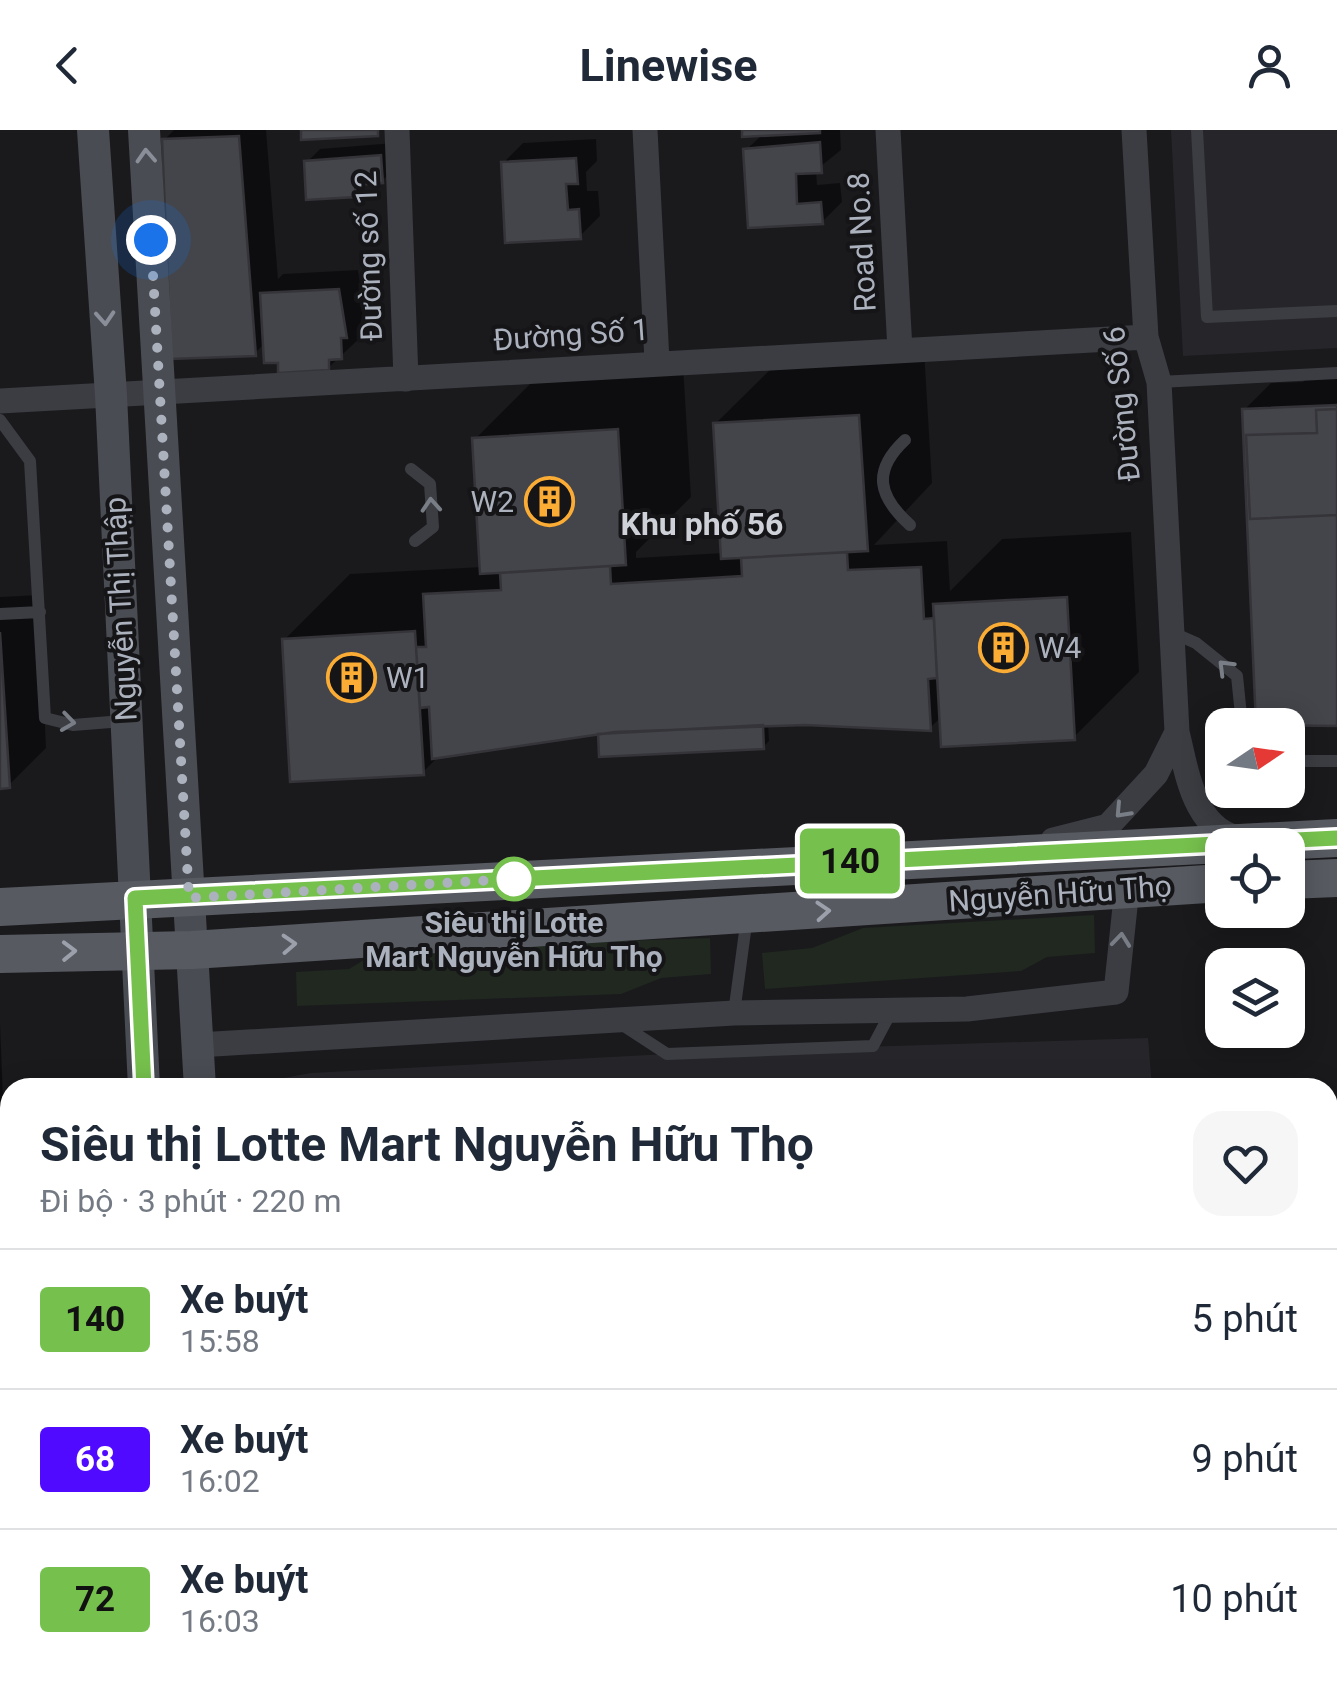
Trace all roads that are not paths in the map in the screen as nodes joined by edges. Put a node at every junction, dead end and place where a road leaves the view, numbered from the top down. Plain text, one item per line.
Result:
1 (93, 130) edge
2 (144, 130) edge
3 (396, 130) edge
4 (645, 130) edge
5 (888, 130) edge
6 (1134, 130) edge
7 (1197, 130) edge
8 (1337, 311) edge
9 (1146, 337) junction
10 (900, 350) junction
11 (657, 361) junction
12 (1337, 373) edge
13 (406, 379) junction
14 (1159, 382) junction
15 (160, 394) junction
16 (111, 395) junction
17 (0, 401) edge
18 (0, 420) edge
19 (905, 440) dead end
20 (412, 469) dead end
21 (910, 524) dead end
22 (415, 540) dead end
23 (40, 612) junction
24 (0, 614) edge
25 (1172, 632) junction
26 (1240, 708) edge
27 (127, 720) junction
28 (1177, 732) junction
29 (1337, 760) edge
30 (1305, 761) edge
31 (1217, 828) edge
32 (1337, 838) edge
33 (1305, 840) edge
34 (186, 841) junction
35 (133, 842) junction
36 (1205, 844) edge
37 (1003, 852) junction
38 (1337, 878) edge
39 (1305, 879) edge
40 (1205, 884) edge
41 (1126, 888) junction
42 (135, 898) junction
43 (189, 898) junction
44 (0, 907) edge
45 (747, 917) junction
46 (137, 950) junction
47 (192, 950) junction
48 (0, 954) edge
49 (891, 1010) junction
50 (734, 1013) junction
51 (615, 1020) junction
52 (141, 1026) junction
53 (198, 1035) junction
54 (144, 1078) edge
55 (200, 1078) edge

1 -> 16 main road, Nguyễn Thị Thập
15 -> 2 main road
3 - 13 street, Đường số 12
4 - 11 street
5 - 10 street, Road No.8
6 - 9 street, Đường Số 6
7 - 8 lane
9 - 10 street, Đường Số 1
9 - 14 street, Đường Số 6
10 - 11 street, Đường Số 1
11 - 13 street, Đường Số 1
12 - 14 lane
13 - 15 street, Đường Số 1
14 - 25 street, Đường Số 6
15 - 16 street, Đường Số 1
15 - 34 main road, Nguyễn Thị Thập
16 - 17 street, Đường Số 1
16 - 27 main road, Nguyễn Thị Thập
18 - 23 lane
19 - 21 lane
22 -> 20 lane
23 - 24 lane
23 -> 27 lane
26 -> 25 lane
25 - 28 street, Đường Số 6
27 - 35 main road, Nguyễn Thị Thập
28 - 31 street, Đường Số 6
28 -> 37 street
29 - 30 lane
32 - 33 main road
34 - 35 main road
34 - 43 main road, Nguyễn Thị Thập
35 - 42 main road, Nguyễn Thị Thập
36 - 37 main road
37 - 43 main road
38 - 39 main road
40 - 41 main road, Nguyễn Hữu Thọ
45 -> 41 main road, Nguyễn Hữu Thọ
49 -> 41 street
42 - 43 main road
42 - 44 main road
42 - 46 main road, Nguyễn Thị Thập
43 - 47 main road, Nguyễn Thị Thập
47 -> 45 main road, Nguyễn Hữu Thọ
45 - 50 lane
46 - 47 main road, Nguyễn Hữu Thọ
48 -> 46 main road, Nguyễn Hữu Thọ
46 - 52 main road, Nguyễn Thị Thập
47 - 53 main road, Nguyễn Thị Thập
49 - 50 street
49 - 51 lane
50 - 51 street
51 - 53 street
52 - 53 main road
52 - 54 main road, Nguyễn Thị Thập
53 - 55 main road, Nguyễn Thị Thập

